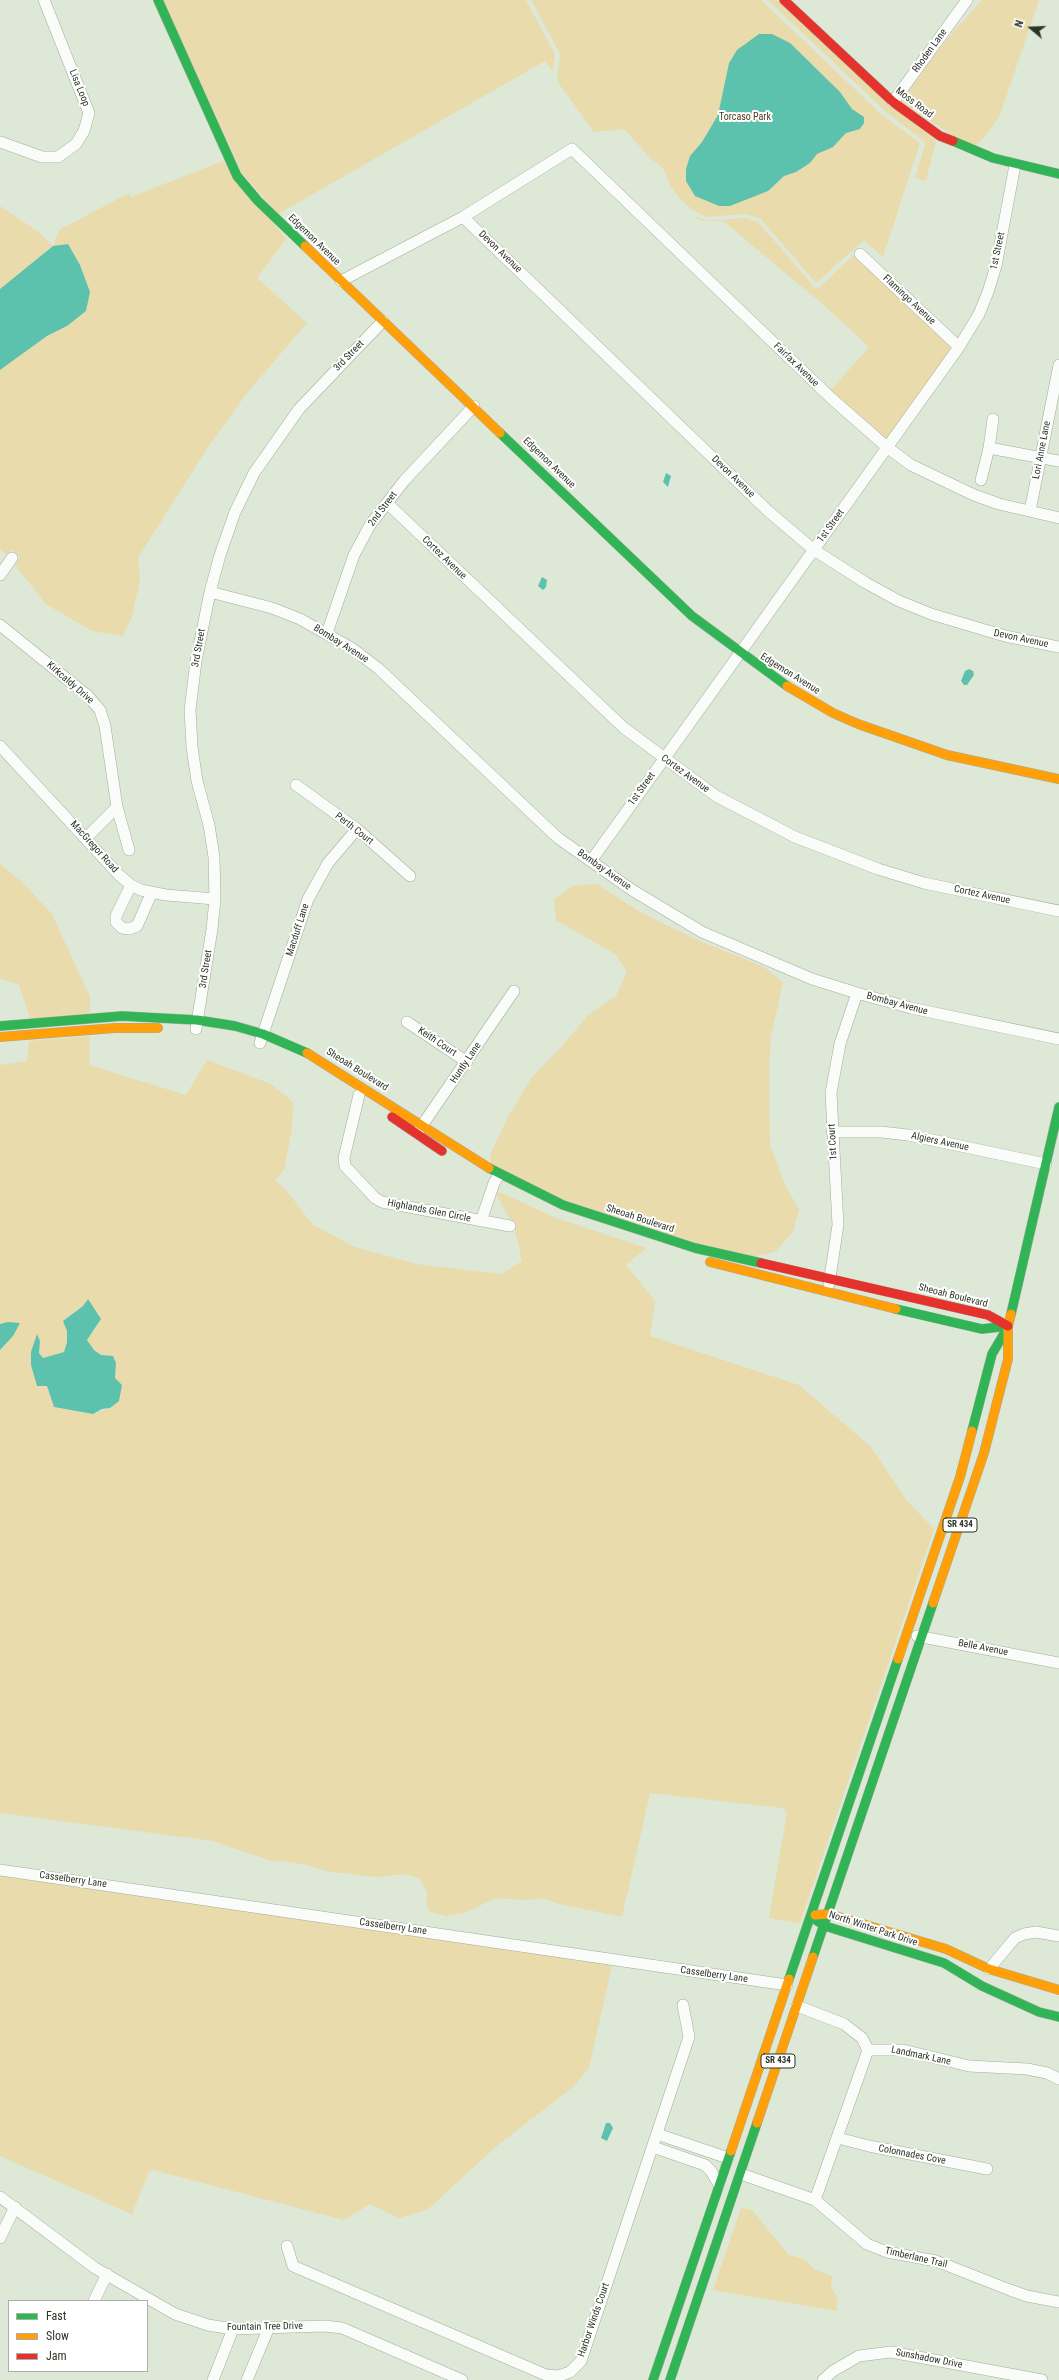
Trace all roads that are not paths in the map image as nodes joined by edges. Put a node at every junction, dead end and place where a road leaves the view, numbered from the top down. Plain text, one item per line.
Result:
1 (44, 0) edge
2 (158, 0) edge
3 (784, 0) edge
4 (968, 0) edge
5 (893, 102) junction
6 (0, 142) edge
7 (1015, 165) junction
8 (1059, 174) edge
9 (463, 217) junction
10 (860, 254) dead end
11 (341, 281) junction
12 (383, 321) junction
13 (959, 347) junction
14 (1059, 365) edge
15 (474, 406) junction
16 (993, 419) dead end
17 (888, 448) junction
18 (989, 448) junction
19 (1040, 458) junction
20 (1059, 461) edge
21 (981, 480) dead end
22 (387, 503) junction
23 (1030, 512) junction
24 (1059, 518) edge
25 (814, 550) junction
26 (12, 558) dead end
27 (0, 574) edge
28 (210, 592) junction
29 (0, 625) edge
30 (327, 633) junction
31 (1059, 647) edge
32 (739, 654) junction
33 (0, 746) edge
34 (664, 759) junction
35 (1059, 779) edge
36 (296, 785) dead end
37 (117, 807) junction
38 (357, 829) junction
39 (86, 838) junction
40 (129, 850) dead end
41 (591, 861) junction
42 (410, 876) dead end
43 (131, 885) junction
44 (152, 892) junction
45 (215, 899) junction
46 (1059, 911) edge
47 (514, 991) dead end
48 (857, 993) junction
49 (407, 1022) dead end
50 (197, 1024) junction
51 (0, 1026) edge
52 (0, 1037) edge
53 (262, 1039) junction
54 (1059, 1039) edge
55 (467, 1062) junction
56 (359, 1095) junction
57 (1059, 1107) edge
58 (423, 1125) junction
59 (832, 1132) junction
60 (416, 1134) junction
61 (448, 1155) dead end
62 (1046, 1164) junction
63 (494, 1179) junction
64 (505, 1189) dead end
65 (481, 1221) junction
66 (510, 1226) dead end
67 (684, 1255) dead end
68 (830, 1278) junction
69 (826, 1293) junction
70 (1008, 1326) junction
71 (906, 1633) junction
72 (922, 1637) junction
73 (1059, 1663) edge
74 (890, 1682) junction
75 (894, 1720) junction
76 (0, 1870) edge
77 (829, 1914) junction
78 (810, 1916) junction
79 (825, 1926) junction
80 (1059, 1936) edge
81 (989, 1969) junction
82 (787, 1985) junction
83 (1059, 1990) edge
84 (683, 2005) dead end
85 (797, 2006) junction
86 (1059, 2017) edge
87 (868, 2050) junction
88 (1059, 2079) edge
89 (657, 2134) junction
90 (735, 2136) junction
91 (838, 2138) junction
92 (688, 2145) junction
93 (653, 2147) junction
94 (684, 2158) junction
95 (728, 2158) junction
96 (986, 2169) dead end
97 (740, 2174) junction
98 (719, 2185) junction
99 (733, 2196) junction
100 (0, 2197) edge
101 (815, 2200) junction
102 (15, 2207) junction
103 (0, 2238) edge
104 (288, 2246) dead end
105 (107, 2274) junction
106 (132, 2296) edge
107 (94, 2300) edge
108 (142, 2300) edge
109 (1059, 2302) edge
110 (148, 2303) edge
111 (269, 2327) junction
112 (233, 2329) junction
113 (213, 2380) edge
114 (247, 2380) edge
115 (460, 2380) edge
116 (653, 2380) edge
117 (670, 2380) edge
118 (823, 2380) edge
119 (1042, 2380) edge

1 - 6 street, Lisa Loop
2 - 11 street, Edgemon Avenue
3 - 5 street, Moss Road
4 - 5 street, Rhoden Lane
5 - 7 street, Moss Road
7 - 8 street, Moss Road
7 - 13 street, 1st Street
9 - 11 street
9 - 17 street, Fairfax Avenue
9 - 25 street, Devon Avenue
10 - 13 street, Flamingo Avenue
11 - 12 street, Edgemon Avenue
12 - 15 street, Edgemon Avenue
12 - 28 street, 3rd Street
13 - 17 street, 1st Street
14 - 19 street, Lori Anne Lane
15 - 22 street, 2nd Street
15 - 32 street, Edgemon Avenue
16 - 18 street
17 - 23 street, Fairfax Avenue
17 - 25 street, 1st Street
18 - 19 street
18 - 21 street
19 - 20 street
19 - 23 street, Lori Anne Lane
22 - 30 street, 2nd Street
22 - 34 street, Cortez Avenue
23 - 24 street, Fairfax Avenue
25 - 31 street, Devon Avenue
25 - 32 street, 1st Street
26 - 27 street
28 - 30 street, Bombay Avenue
28 - 45 street, 3rd Street
29 - 37 street, Kirkcaldy Drive
30 - 41 street, Bombay Avenue
32 - 34 street, 1st Street
32 - 35 street, Edgemon Avenue
33 - 39 street, MacGregor Road
34 - 41 street, 1st Street
34 - 46 street, Cortez Avenue
36 - 38 street, Perth Court
37 - 39 street
37 - 40 street, Kirkcaldy Drive
38 - 42 street, Perth Court
38 - 53 street, Macduff Lane
39 - 43 street, MacGregor Road
41 - 48 street, Bombay Avenue
43 - 44 street, MacGregor Road
43 - 44 street
44 - 45 street, MacGregor Road
45 - 50 street, 3rd Street
47 - 55 street, Huntly Lane
48 - 54 street, Bombay Avenue
48 - 59 street, 1st Court
49 - 55 street, Keith Court
50 - 51 street, Sheoah Boulevard
50 - 52 street, Sheoah Boulevard
50 - 53 street, Sheoah Boulevard
53 - 56 street, Sheoah Boulevard
53 - 58 street, Sheoah Boulevard
55 - 58 street, Huntly Lane
56 - 60 street, Sheoah Boulevard
56 - 65 street, Highlands Glen Circle
57 - 62 street, SR 434
58 - 60 street, Huntly Lane
58 - 63 street, Sheoah Boulevard
59 - 62 street, Algiers Avenue
59 - 68 street, 1st Court
60 - 61 street, Sheoah Boulevard
62 - 70 street, SR 434
63 - 64 street, Sheoah Boulevard
63 - 65 street, Highlands Glen Circle
63 - 68 street, Sheoah Boulevard
65 - 66 street, Highlands Glen Circle
67 - 69 street
68 - 69 street, 1st Court
68 - 70 street, Sheoah Boulevard
69 - 70 street
70 - 71 street, SR 434
70 - 72 street, SR 434
71 - 72 street, Belle Avenue
71 - 74 street, SR 434
72 - 73 street, Belle Avenue
72 - 75 street, SR 434
74 - 75 street
74 - 78 street, SR 434
75 - 77 street, SR 434
76 - 82 street, Casselberry Lane
77 - 78 street, North Winter Park Drive
77 - 79 street, SR 434
77 - 81 street, North Winter Park Drive
78 - 79 street, North Winter Park Drive
78 - 82 street, SR 434
79 - 85 street, SR 434
79 - 86 street, North Winter Park Drive
80 - 81 street
81 - 83 street, North Winter Park Drive
82 - 90 street, SR 434
84 - 89 street, Harbor Winds Court
85 - 87 street
85 - 97 street, SR 434
87 - 88 street, Landmark Lane
87 - 91 street
89 - 92 street
89 - 93 street, Harbor Winds Court
90 - 95 street, SR 434
90 - 97 street
91 - 96 street, Colonnades Cove
91 - 101 street
92 - 94 street
92 - 95 street
93 - 94 street
93 - 104 street, Harbor Winds Court
94 - 98 street
95 - 98 street, SR 434
95 - 99 street
97 - 99 street, SR 434
97 - 101 street, Timberlane Trail
98 - 116 street, SR 434
99 - 117 street, SR 434
100 - 102 street, Fountain Tree Drive
101 - 109 street, Timberlane Trail
102 - 103 street
102 - 105 street, Fountain Tree Drive
105 - 106 street, Fountain Tree Drive
105 - 107 street
106 - 108 street, Fountain Tree Drive
110 - 112 street, Fountain Tree Drive
111 - 112 street, Fountain Tree Drive
111 - 114 street
111 - 115 street, Fountain Tree Drive
112 - 113 street
118 - 119 street, Sunshadow Drive

